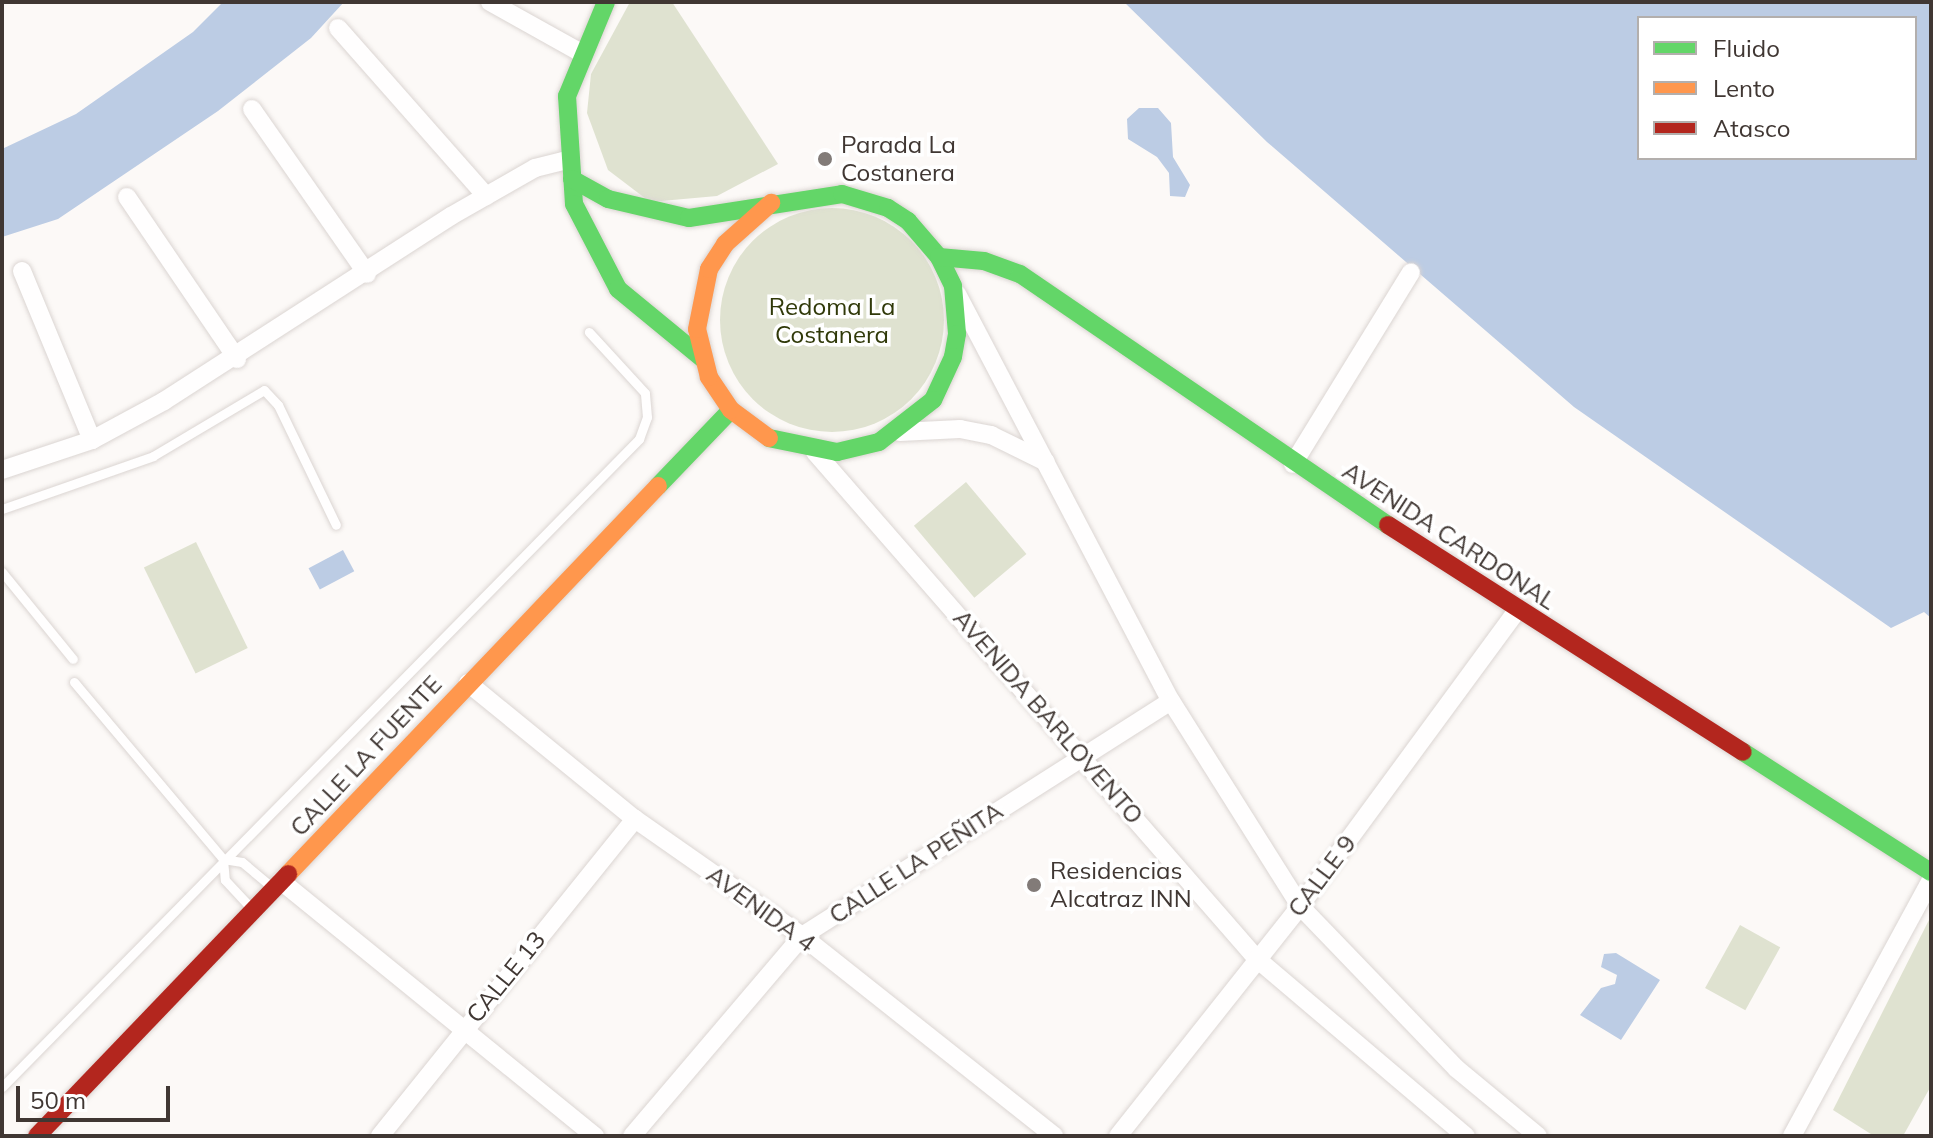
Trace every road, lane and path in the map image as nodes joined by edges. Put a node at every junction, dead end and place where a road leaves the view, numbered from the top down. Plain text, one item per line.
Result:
1 (490, 2) edge
2 (606, 2) edge
3 (338, 28) dead end
4 (583, 54) junction
5 (252, 109) dead end
6 (570, 159) junction
7 (572, 179) junction
8 (486, 196) junction
9 (127, 197) dead end
10 (771, 203) junction
11 (939, 257) junction
12 (22, 271) dead end
13 (1411, 272) dead end
14 (367, 274) junction
15 (953, 286) junction
16 (589, 332) dead end
17 (702, 358) junction
18 (237, 359) junction
19 (731, 410) junction
20 (898, 432) junction
21 (92, 440) junction
22 (815, 452) junction
23 (1046, 462) junction
24 (1293, 464) junction
25 (2, 470) edge
26 (2, 509) edge
27 (336, 525) dead end
28 (2, 572) edge
29 (1518, 609) junction
30 (73, 659) dead end
31 (74, 682) dead end
32 (468, 683) junction
33 (1171, 701) junction
34 (1084, 755) junction
35 (635, 819) junction
36 (223, 859) junction
37 (1931, 872) edge
38 (1931, 880) edge
39 (277, 884) junction
40 (1300, 906) junction
41 (252, 909) junction
42 (802, 936) junction
43 (1257, 959) junction
44 (463, 1029) junction
45 (2, 1087) edge
46 (37, 1136) edge
47 (380, 1136) edge
48 (595, 1136) edge
49 (632, 1136) edge
50 (1054, 1136) edge
51 (1118, 1136) edge
52 (1466, 1136) edge
53 (1538, 1136) edge
54 (1792, 1136) edge

1 - 4 street
2 - 4 main road
3 - 8 street
4 - 6 main road
5 - 14 street
6 - 7 main road
6 - 8 street
7 - 10 main road
7 - 17 main road
8 - 14 street
9 - 18 street
10 - 11 main road
10 - 17 main road
11 - 15 main road
11 - 24 main road, AVENIDA CARDONAL
12 - 21 street
13 - 24 street
14 - 18 street
15 - 20 main road
15 - 23 street
16 - 36 lane
17 - 19 main road
18 - 21 street
19 - 22 main road
19 - 32 main road, CALLE LA FUENTE
20 - 22 main road
20 - 23 street
21 - 25 street
22 - 34 street, AVENIDA BARLOVENTO
23 - 33 street
24 - 29 main road, AVENIDA CARDONAL
26 - 27 lane
28 - 30 lane
29 - 37 main road, AVENIDA CARDONAL
29 - 40 street, CALLE 9
31 - 36 lane
32 - 35 street, AVENIDA 4
32 - 39 main road, CALLE LA FUENTE
33 - 34 street, CALLE LA PEÑITA
33 - 40 street
34 - 42 street, CALLE LA PEÑITA
34 - 43 street, AVENIDA BARLOVENTO
35 - 42 street, AVENIDA 4
35 - 44 street, CALLE 13
36 - 39 lane
36 - 41 lane
36 - 45 lane
38 - 54 street
39 - 41 main road, CALLE LA FUENTE
39 - 44 street
40 - 43 street, CALLE 9
40 - 53 street
41 - 46 main road, CALLE LA FUENTE
42 - 49 street, CALLE LA PEÑITA
42 - 50 street, AVENIDA 4
43 - 51 street, CALLE 9
43 - 52 street, AVENIDA BARLOVENTO
44 - 47 street, CALLE 13
44 - 48 street

